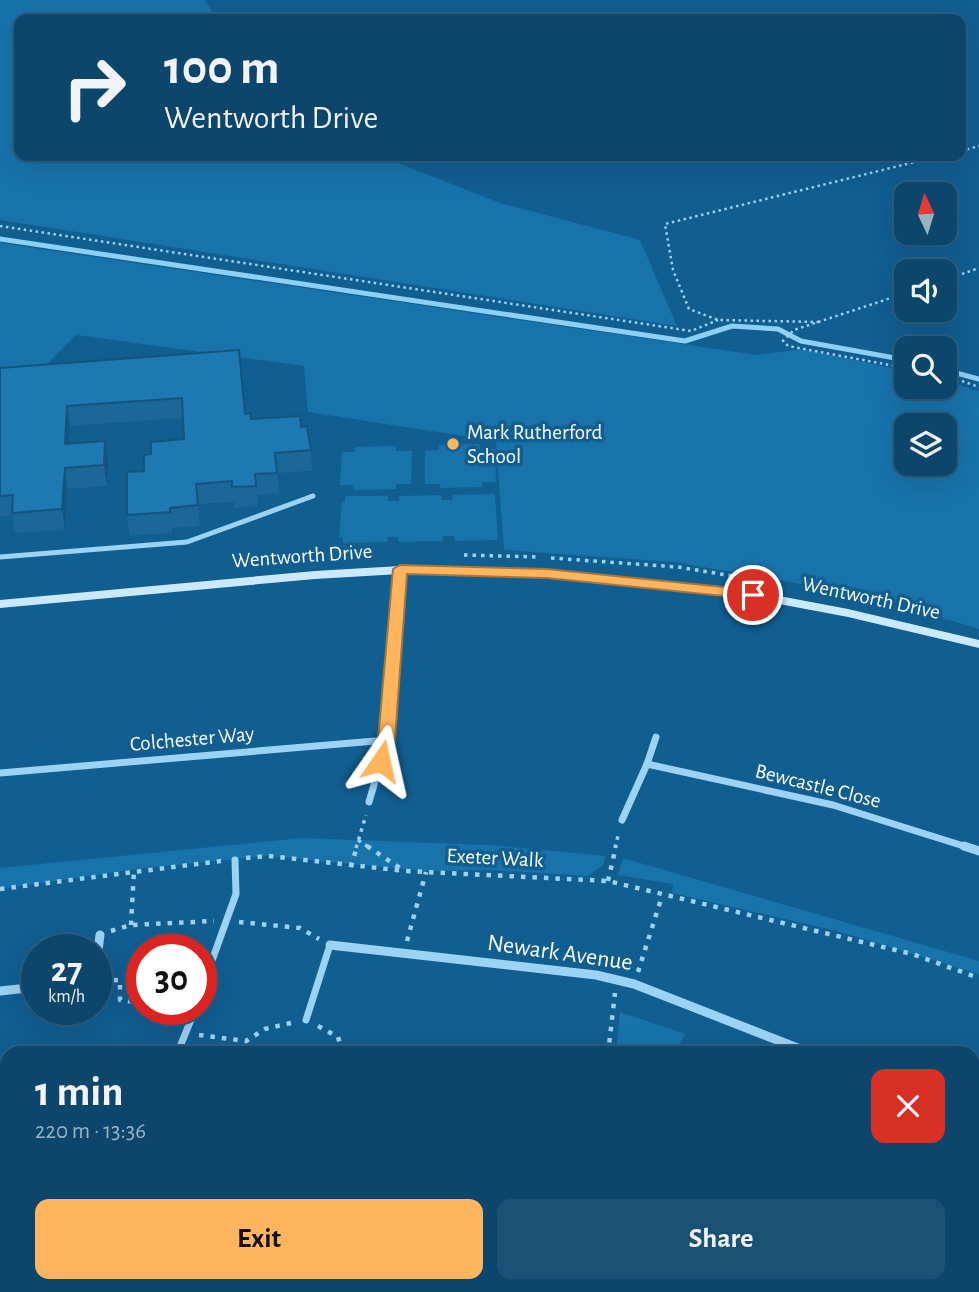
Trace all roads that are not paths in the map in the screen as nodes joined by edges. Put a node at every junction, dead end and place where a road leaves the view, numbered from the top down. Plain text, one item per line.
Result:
1 (313, 496) dead end
2 (0, 557) edge
3 (400, 569) junction
4 (0, 604) edge
5 (979, 644) edge
6 (656, 737) dead end
7 (387, 740) junction
8 (647, 764) junction
9 (0, 773) edge
10 (369, 802) road end
11 (622, 820) road end
12 (979, 850) edge
13 (235, 860) road end
14 (330, 945) joint
15 (217, 947) edge
16 (21, 989) edge
17 (0, 991) edge
18 (306, 1020) road end
19 (190, 1025) edge
20 (181, 1046) edge
21 (793, 1046) edge

1 - 2 lane
3 - 4 street, Wentworth Drive
3 - 5 street, Wentworth Drive
3 - 7 street
6 - 8 street
7 - 9 street, Colchester Way
7 - 10 street
8 - 11 street
8 - 12 street, Bewcastle Close
13 - 15 lane
14 - 18 lane
14 - 21 street, Newark Avenue
16 - 17 street
19 - 20 lane

